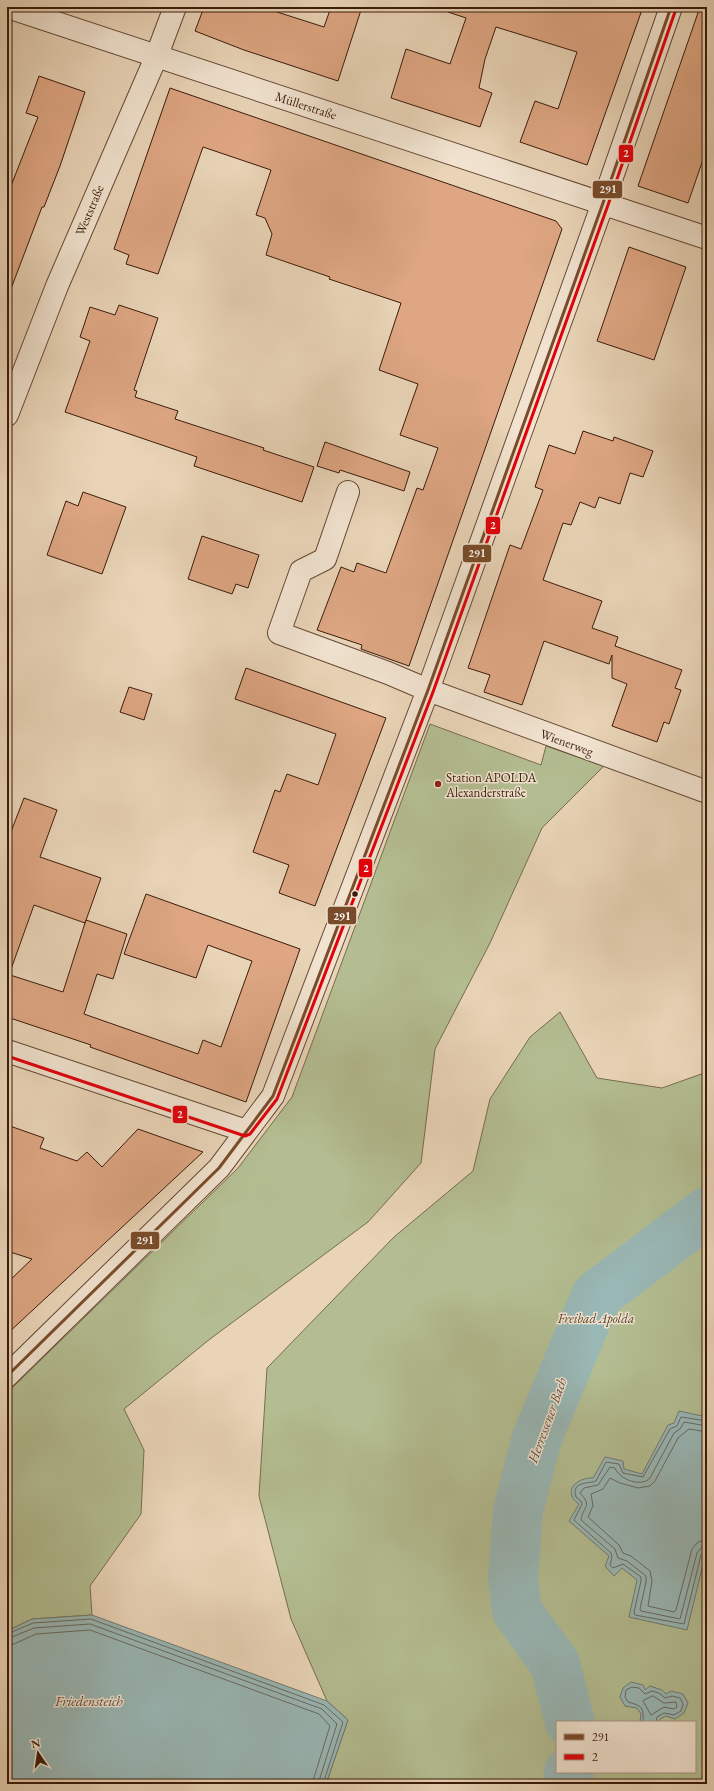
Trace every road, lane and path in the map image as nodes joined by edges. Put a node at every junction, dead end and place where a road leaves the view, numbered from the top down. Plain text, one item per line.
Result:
1 (8, 7) edge
2 (175, 7) edge
3 (671, 7) edge
4 (157, 55) junction
5 (603, 203) junction
6 (707, 238) edge
7 (7, 415) edge
8 (348, 492) dead end
9 (428, 690) junction
10 (707, 792) edge
11 (7, 1051) edge
12 (246, 1132) junction
13 (7, 1376) edge

1 - 4 street, Müllerstraße
2 - 4 street, Weststraße
3 - 5 street
4 - 5 street, Müllerstraße
4 - 7 street, Weststraße
5 - 6 street, Müllerstraße
5 - 9 street
8 - 9 street, Wienerweg
9 - 10 street, Wienerweg
9 - 12 street
11 - 12 street
12 - 13 street

